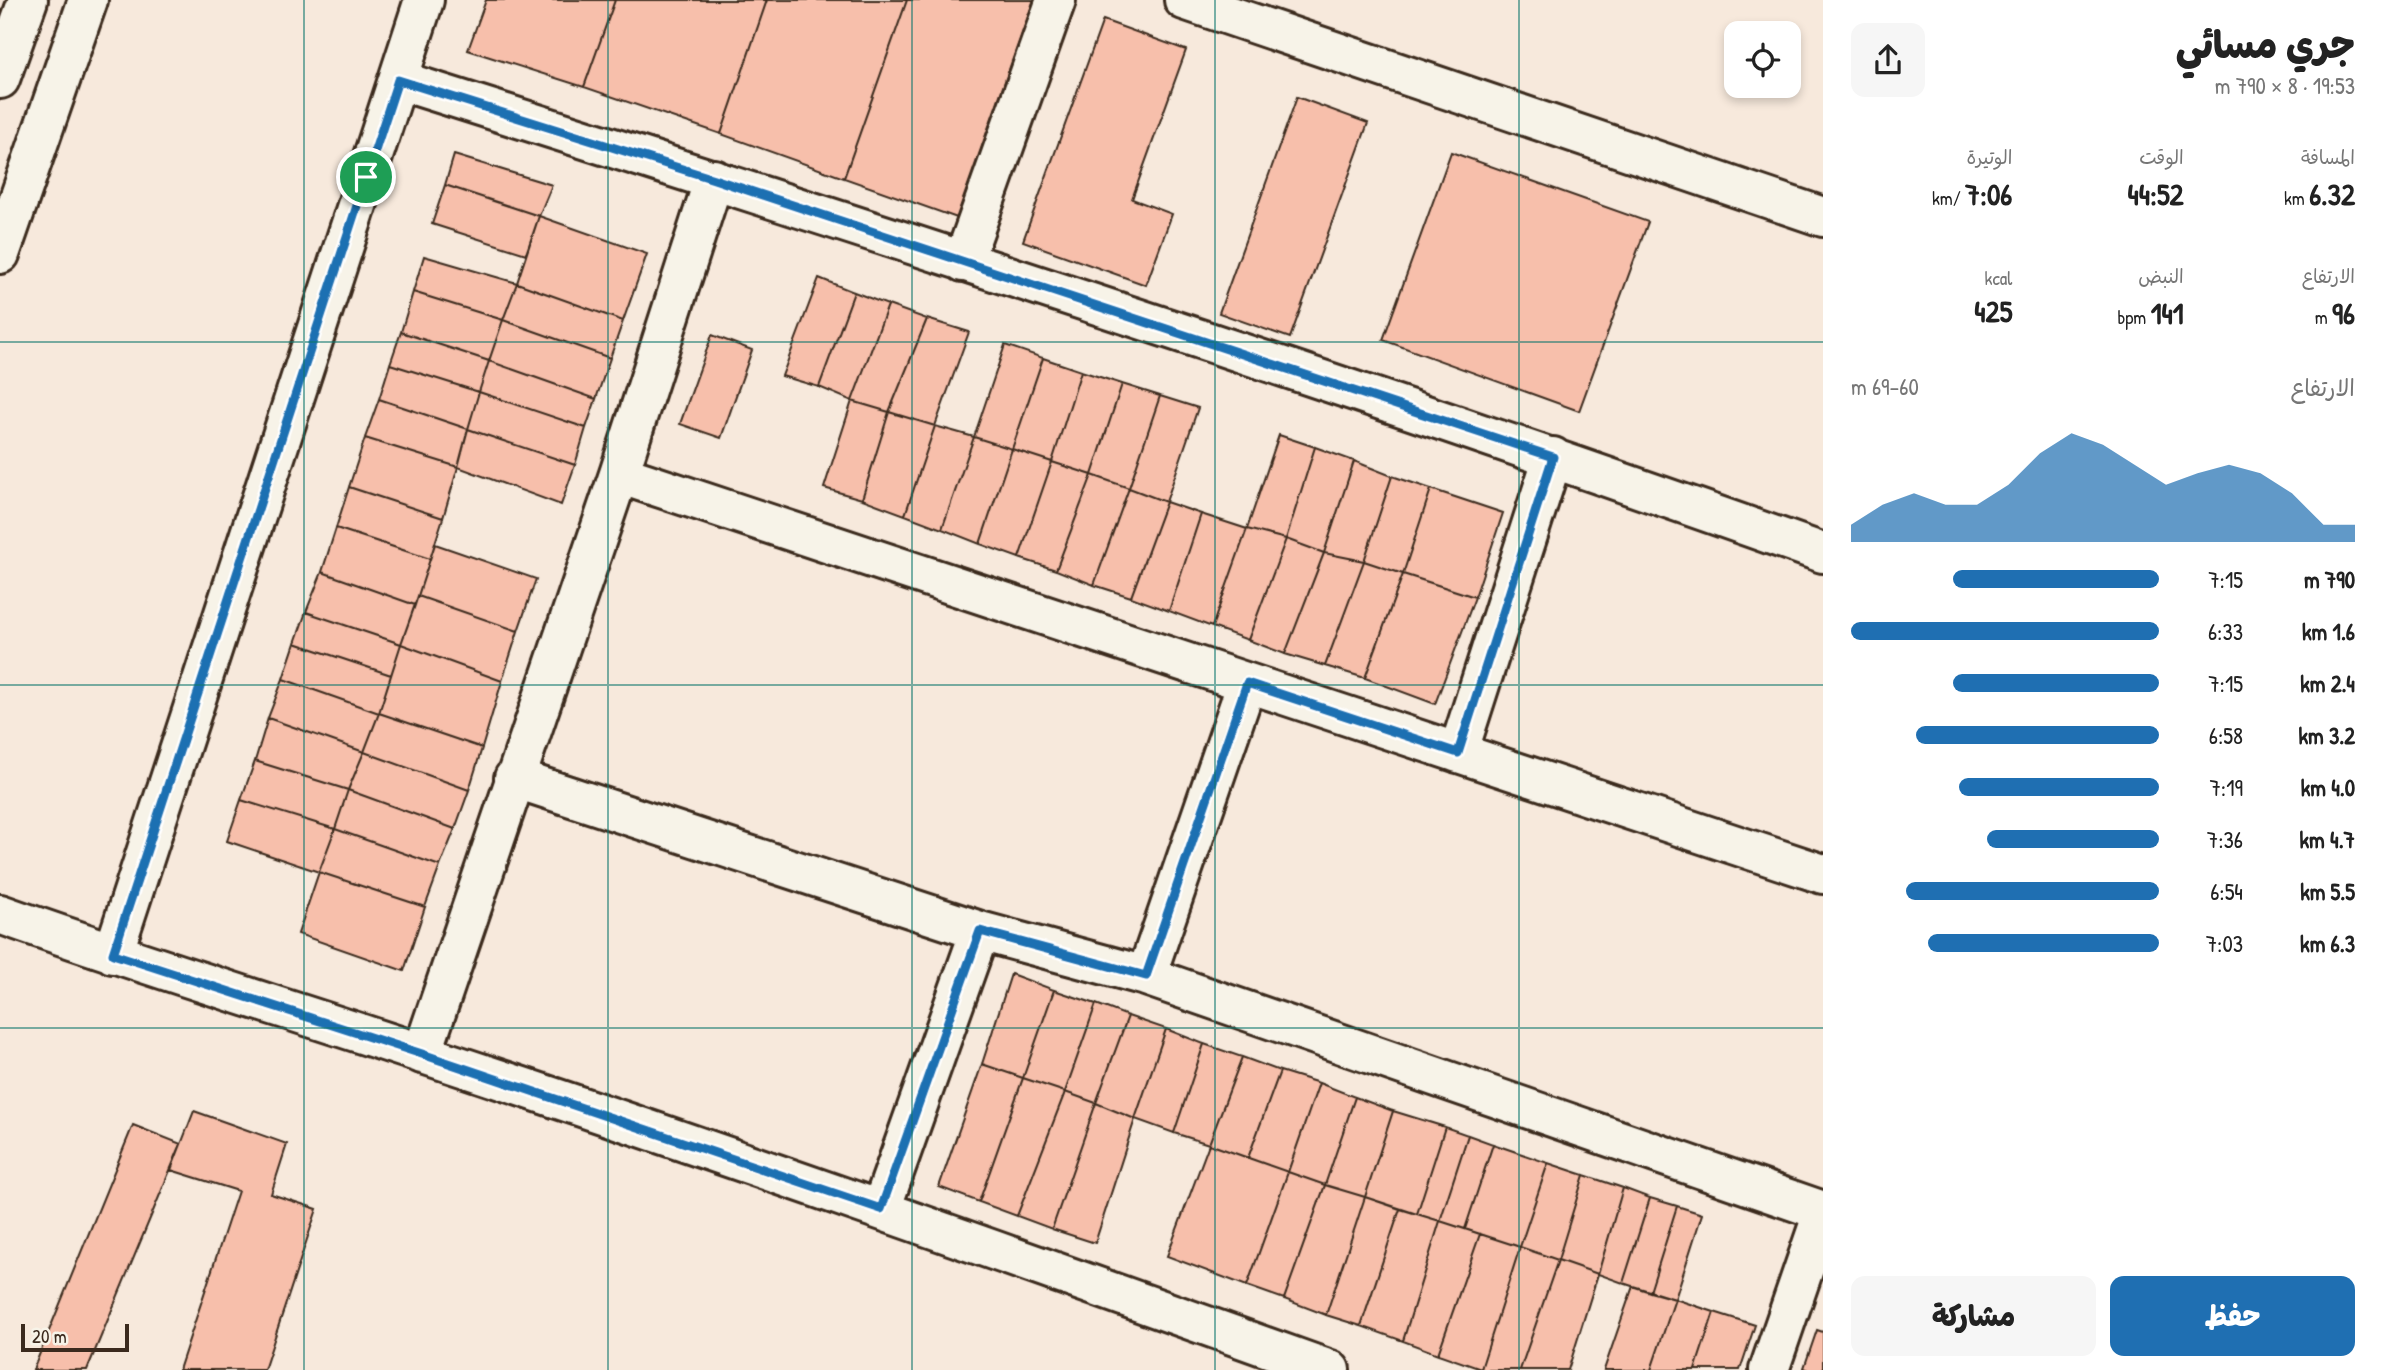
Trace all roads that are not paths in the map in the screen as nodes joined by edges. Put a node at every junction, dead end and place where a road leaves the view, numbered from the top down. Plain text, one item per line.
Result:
1 (28, 0) edge
2 (43, 0) edge
3 (424, 0) edge
4 (1056, 0) edge
5 (1184, 0) edge
6 (86, 7) edge
7 (0, 79) edge
8 (398, 80) junction
9 (714, 179) junction
10 (1823, 217) edge
11 (0, 254) edge
12 (963, 262) junction
13 (1553, 457) junction
14 (619, 474) junction
15 (1823, 553) edge
16 (1247, 683) junction
17 (1458, 753) junction
18 (514, 778) junction
19 (1823, 874) edge
20 (0, 914) edge
21 (980, 931) junction
22 (113, 954) junction
23 (1146, 976) junction
24 (422, 1054) junction
25 (881, 1209) junction
26 (1823, 1212) edge
27 (1330, 1370) edge
28 (1769, 1370) edge

1 - 7 street
2 - 6 street
3 - 8 street
4 - 12 street
5 - 10 street
6 - 11 street
8 - 9 street
8 - 22 street
9 - 12 street
9 - 14 street
12 - 13 street
13 - 15 street
13 - 17 street
14 - 16 street
14 - 18 street
16 - 17 street
16 - 23 street
17 - 19 street
18 - 21 street
18 - 24 street
20 - 22 street
21 - 23 street
21 - 25 street
22 - 24 street
23 - 26 street
24 - 25 street
25 - 27 street
26 - 28 street

